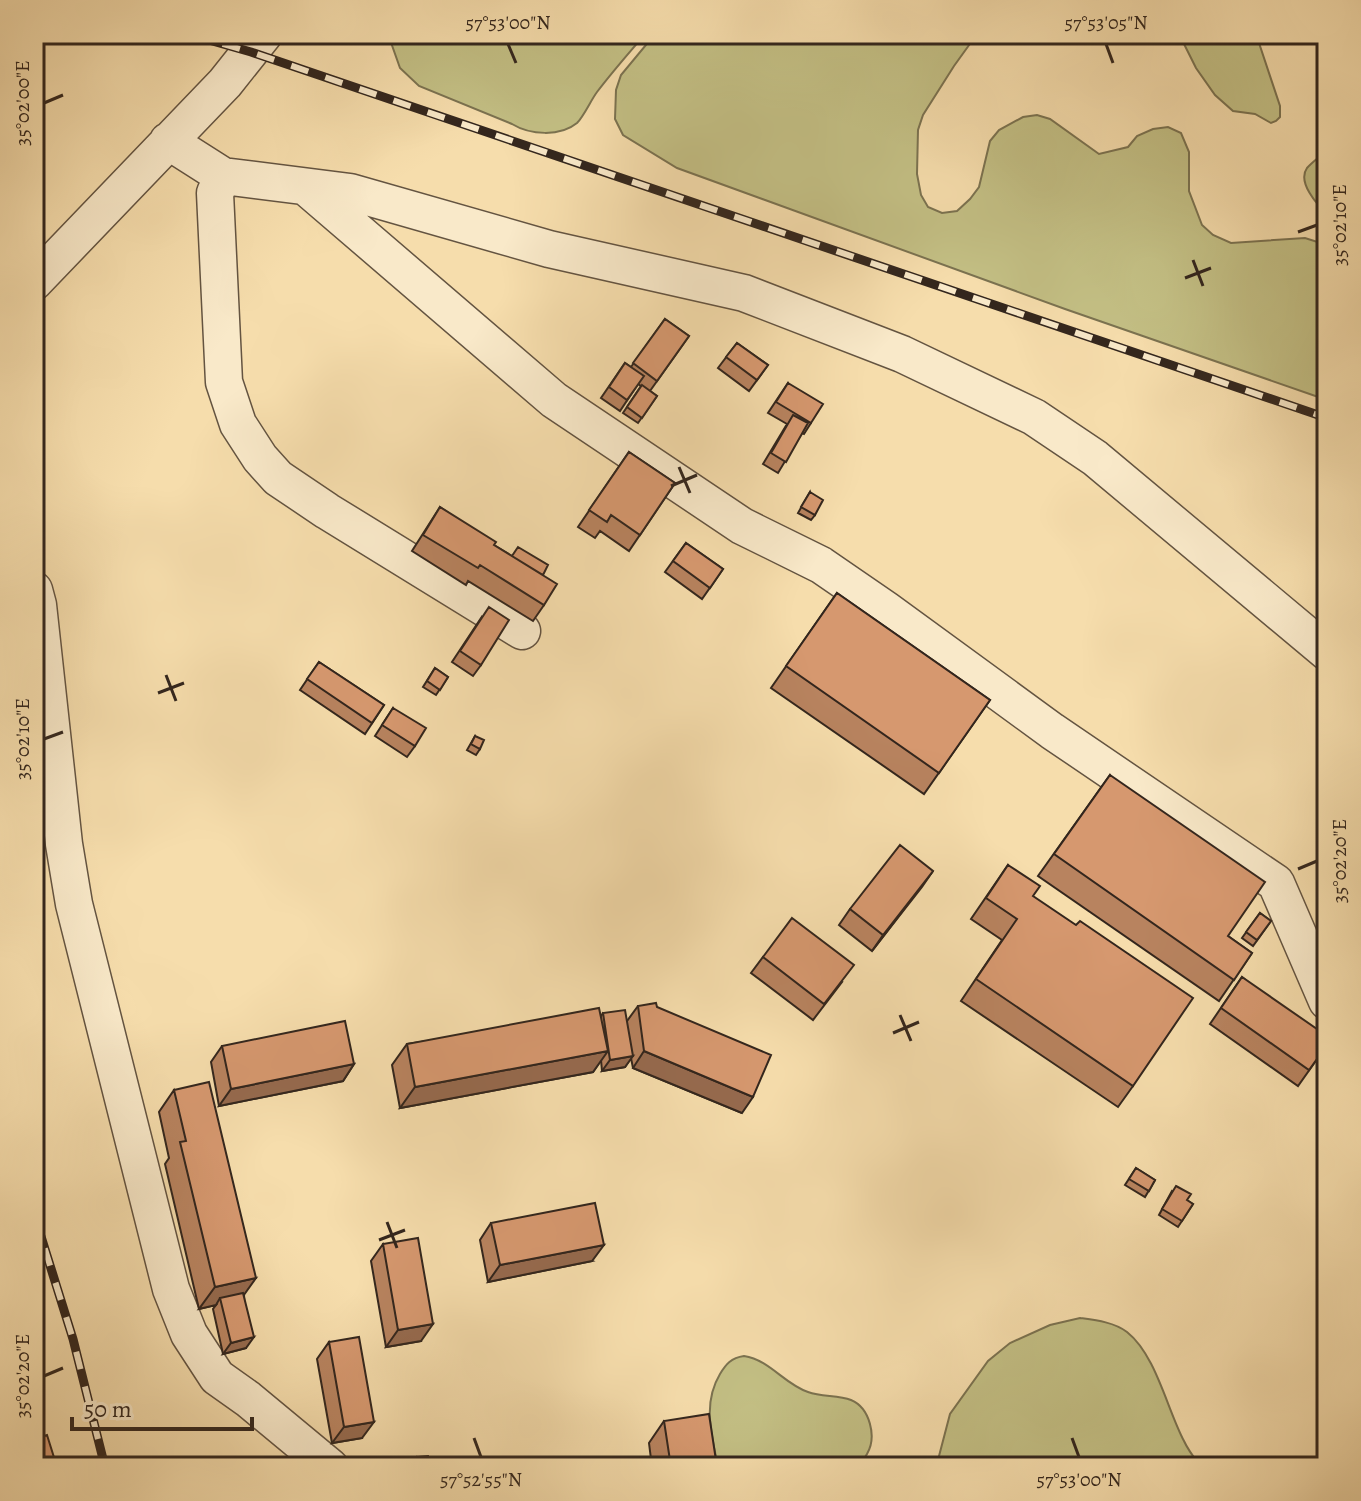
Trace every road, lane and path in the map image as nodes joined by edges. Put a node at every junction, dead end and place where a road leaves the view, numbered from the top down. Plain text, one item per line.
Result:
1 (264, 34) edge
2 (168, 141) junction
3 (223, 176) junction
4 (306, 187) junction
5 (34, 282) edge
6 (34, 590) edge
7 (522, 631) dead end
8 (1327, 652) edge
9 (1327, 1001) edge
10 (330, 1467) edge

1 - 2 street
2 - 3 street
2 - 5 street
3 - 4 street
3 - 7 street
4 - 8 street
4 - 9 street
6 - 10 street

